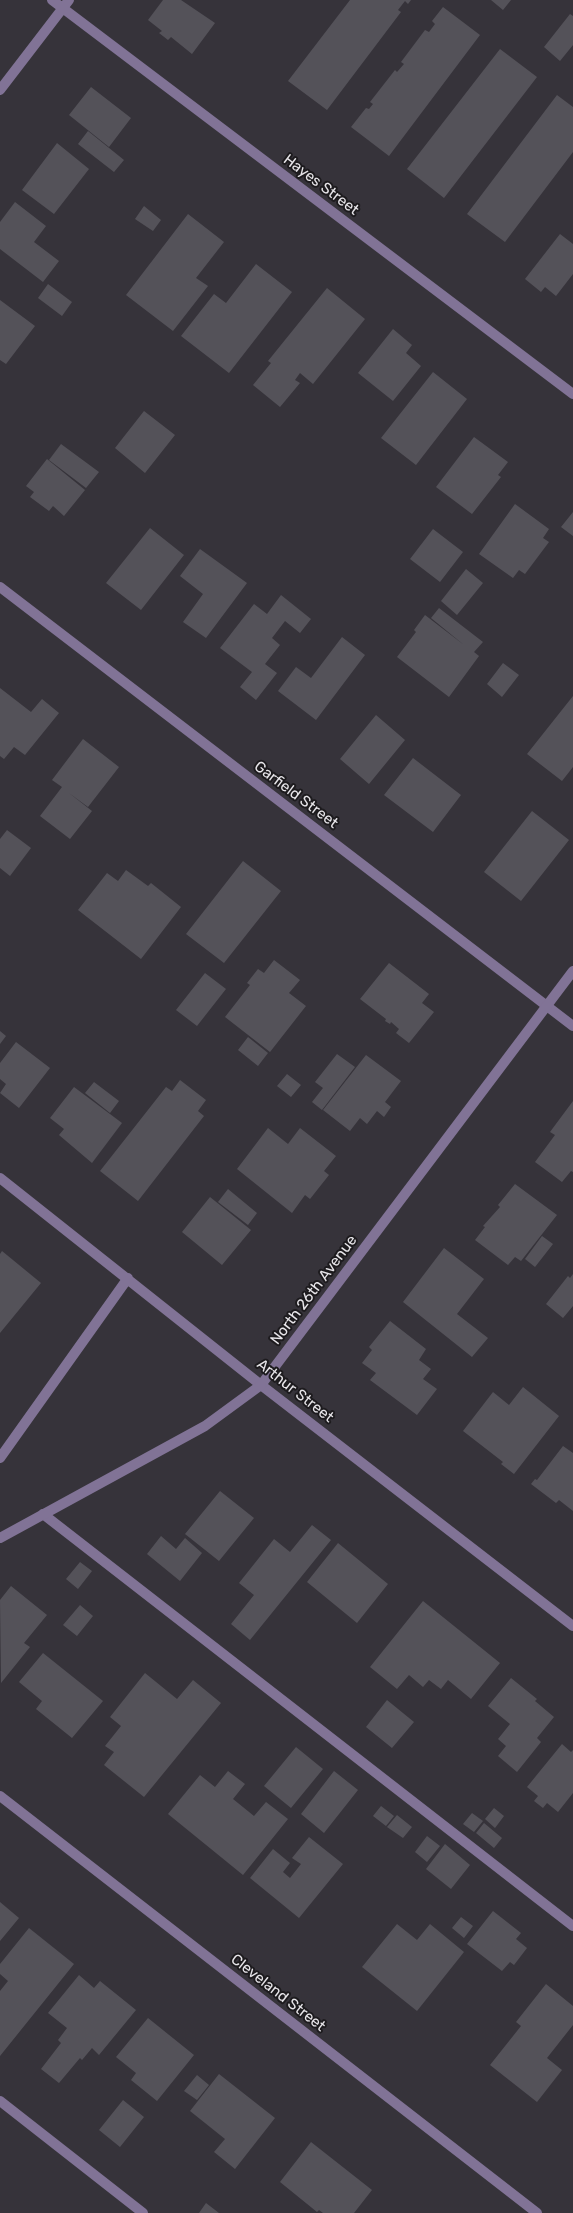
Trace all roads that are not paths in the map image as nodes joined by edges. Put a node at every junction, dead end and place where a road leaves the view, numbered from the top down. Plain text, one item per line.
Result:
1 (52, 0) edge
2 (66, 4) edge
3 (0, 90) edge
4 (573, 394) edge
5 (0, 587) edge
6 (573, 971) edge
7 (547, 1006) junction
8 (573, 1026) edge
9 (0, 1178) edge
10 (128, 1278) junction
11 (261, 1385) junction
12 (0, 1458) edge
13 (43, 1514) junction
14 (0, 1538) edge
15 (573, 1626) edge
16 (0, 1796) edge
17 (573, 1926) edge
18 (0, 2101) edge
19 (143, 2213) edge
20 (538, 2213) edge

1 - 2 street, Hayes Street
2 - 3 street
2 - 4 street, Hayes Street
5 - 7 street, Garfield Street
6 - 7 street, North 26th Avenue
7 - 8 street, Garfield Street
7 - 11 street, North 26th Avenue
9 - 10 street, Arthur Street
10 - 11 street, Arthur Street
10 - 12 street
11 - 13 street, North 26th Avenue
11 - 15 street, Arthur Street
13 - 14 street, North 26th Avenue
13 - 17 street
16 - 20 street, Cleveland Street
18 - 19 street

